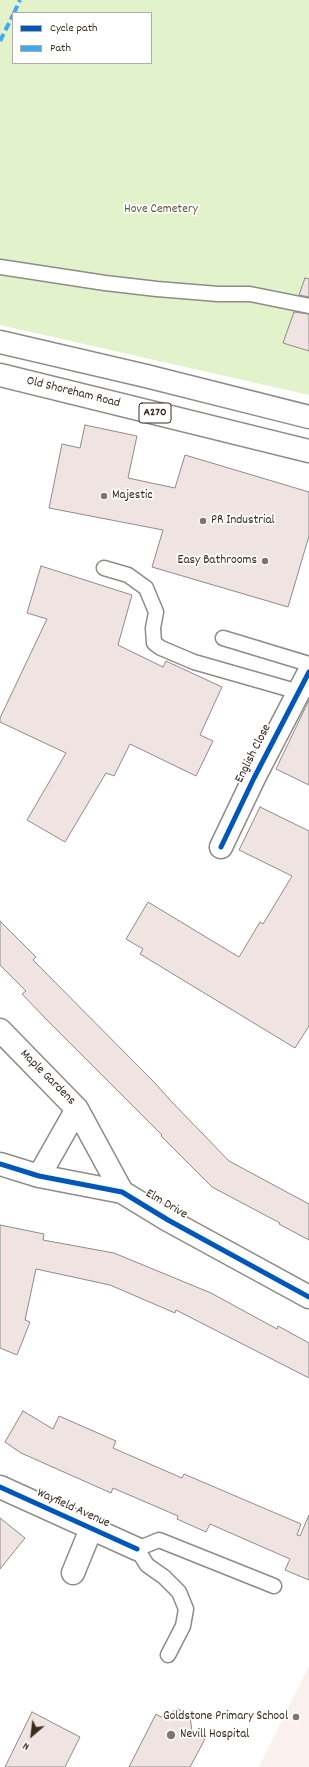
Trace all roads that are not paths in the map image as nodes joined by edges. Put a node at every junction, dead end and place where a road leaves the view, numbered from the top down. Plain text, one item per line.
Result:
1 (0, 267) edge
2 (309, 306) edge
3 (0, 342) edge
4 (0, 375) edge
5 (309, 417) edge
6 (309, 451) edge
7 (104, 568) dead end
8 (223, 638) dead end
9 (309, 664) edge
10 (309, 672) edge
11 (299, 692) junction
12 (221, 847) dead end
13 (0, 1030) edge
14 (77, 1109) junction
15 (0, 1164) edge
16 (39, 1176) junction
17 (122, 1192) junction
18 (309, 1297) edge
19 (0, 1488) edge
20 (91, 1529) junction
21 (137, 1549) junction
22 (73, 1573) dead end
23 (274, 1586) dead end
24 (168, 1656) dead end

1 - 2 lane
3 - 5 street
4 - 6 street, Old Shoreham Road / A270
7 - 11 lane
8 - 9 lane
10 - 11 street, English Close
11 - 12 street, English Close
13 - 14 street, Maple Gardens
14 - 16 street, Maple Gardens
14 - 17 street, Maple Gardens
15 - 16 street, Elm Drive
16 - 17 street, Elm Drive
17 - 18 street, Elm Drive
19 - 20 street, Wayfield Avenue
20 - 21 street, Wayfield Avenue
20 - 22 street
21 - 23 lane
21 - 24 lane

